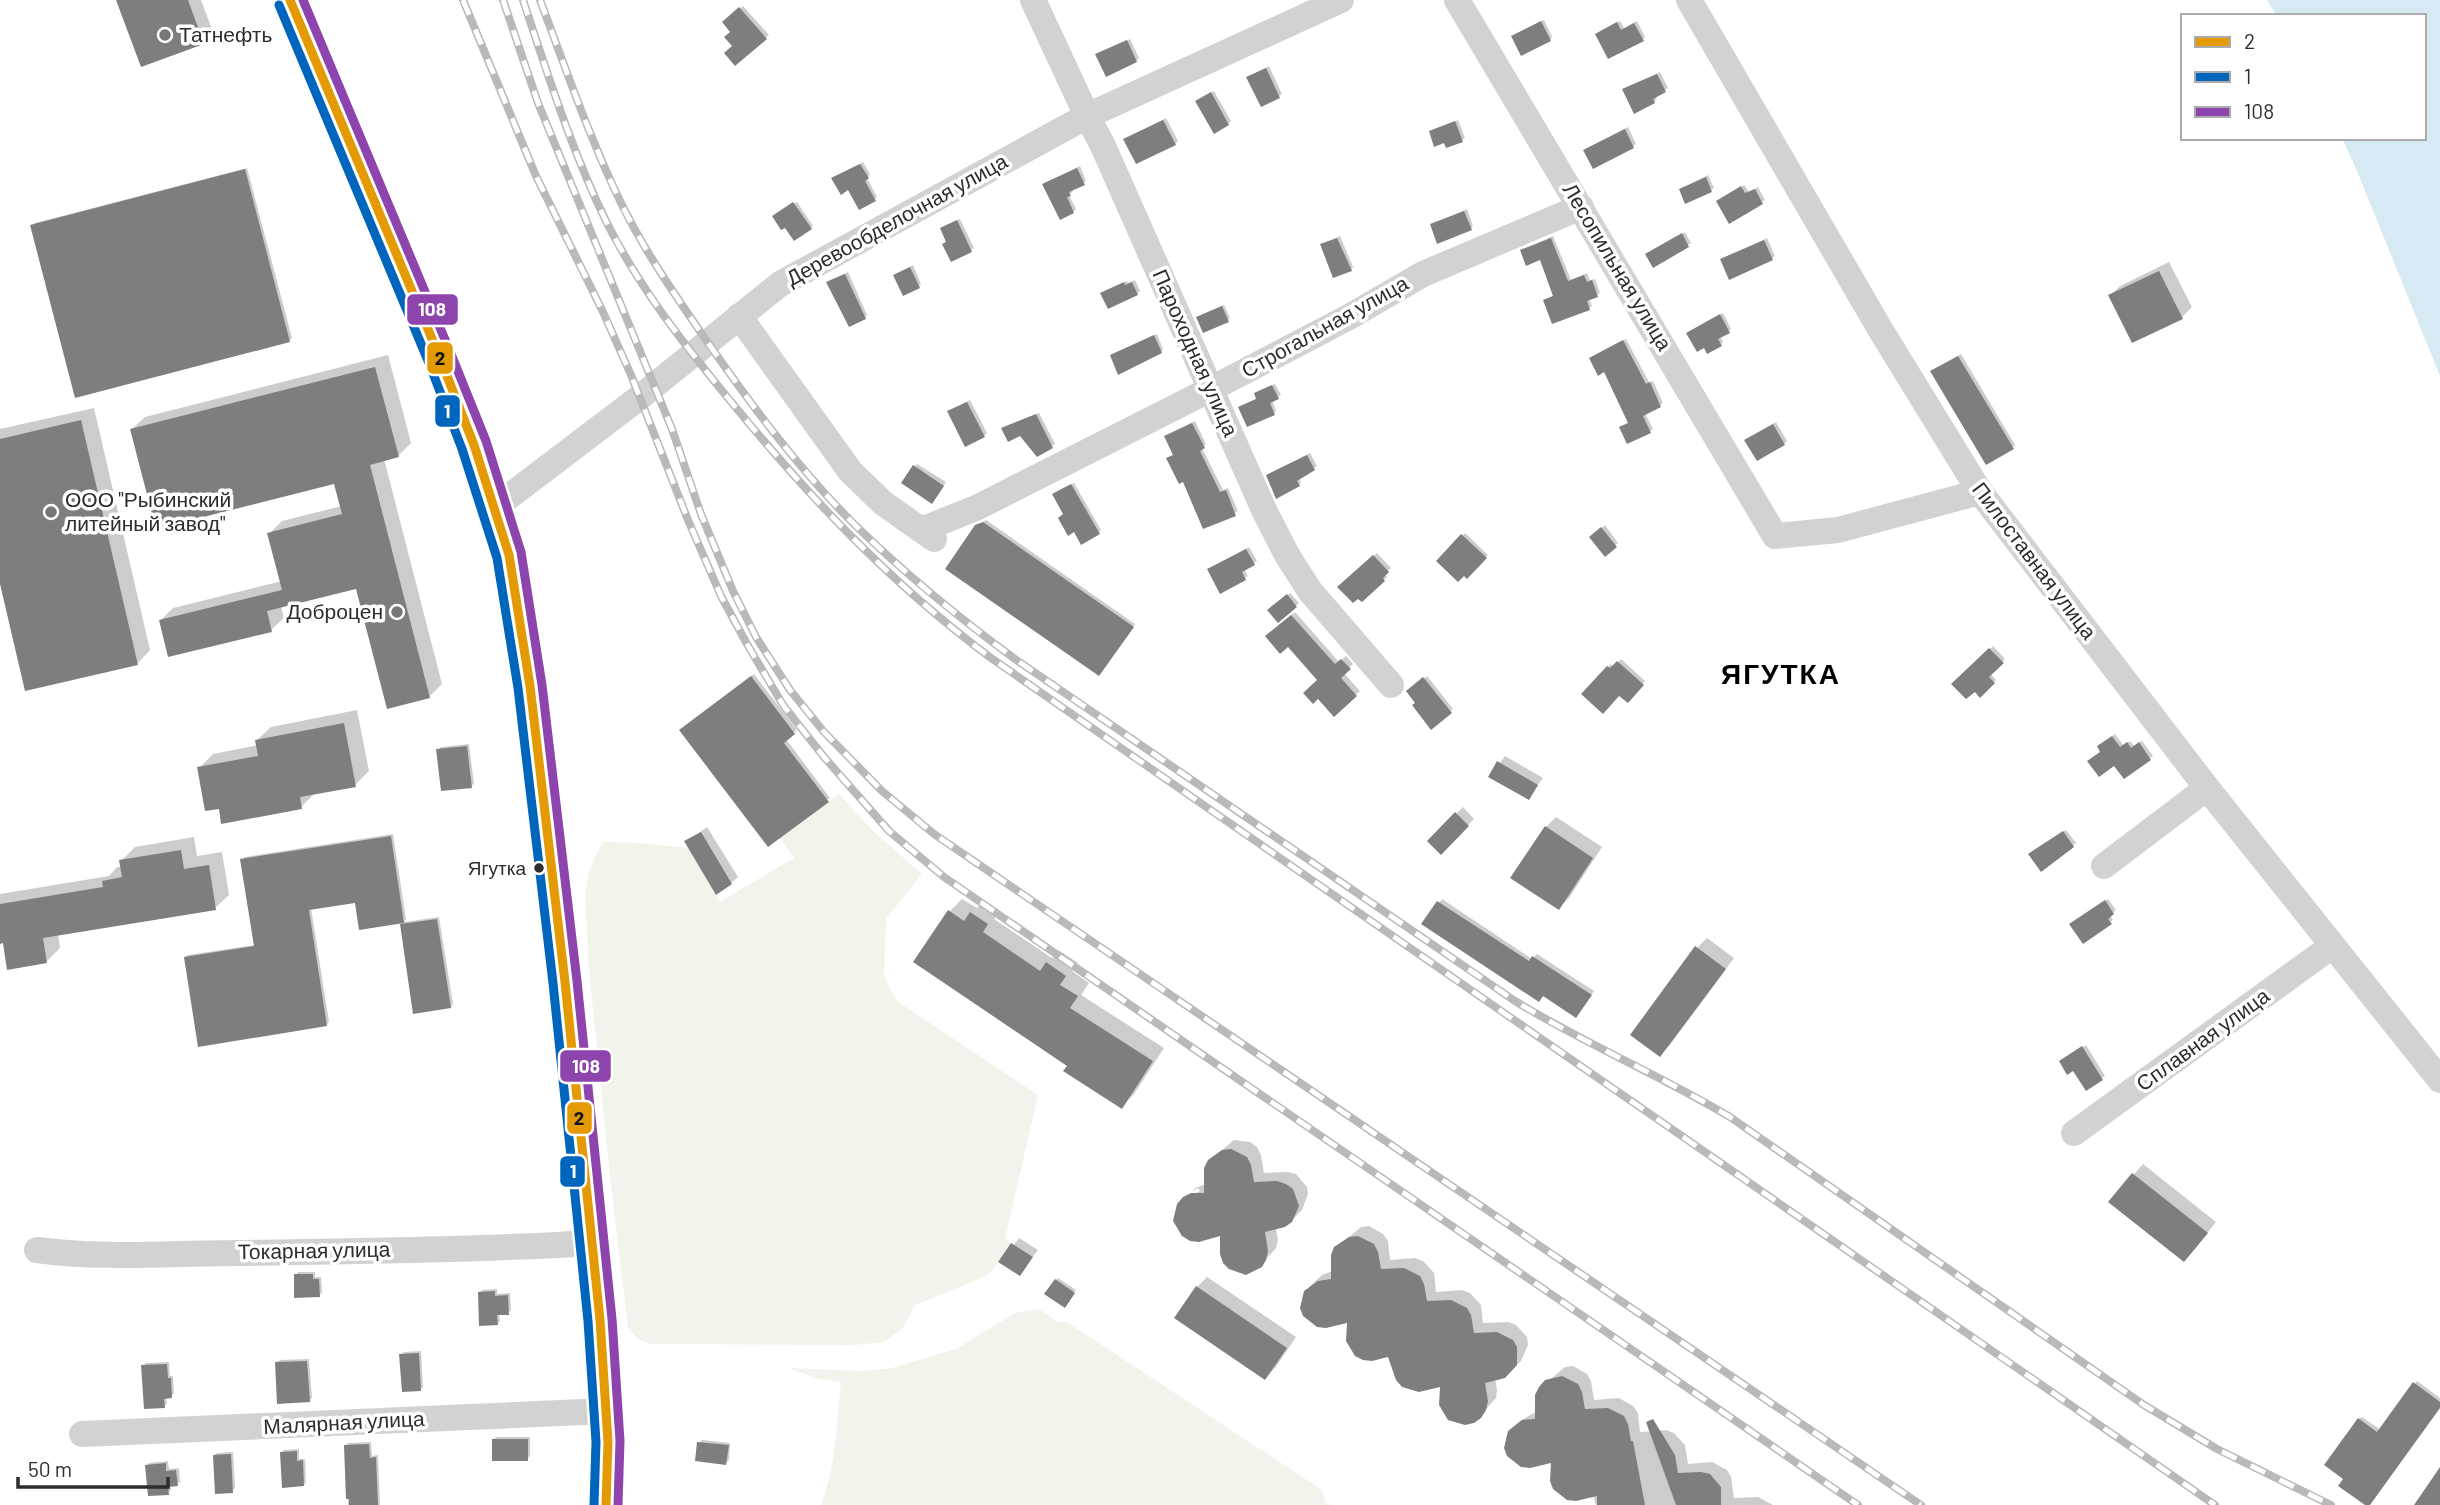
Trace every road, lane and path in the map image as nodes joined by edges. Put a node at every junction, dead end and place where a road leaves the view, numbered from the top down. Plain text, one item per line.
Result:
1 (290, 0) edge
2 (1033, 0) edge
3 (1341, 0) edge
4 (1457, 0) edge
5 (1689, 0) edge
6 (1087, 116) junction
7 (1581, 207) junction
8 (739, 316) junction
9 (1211, 389) junction
10 (1980, 492) junction
11 (494, 508) junction
12 (1391, 685) dead end
13 (2207, 788) junction
14 (2104, 866) dead end
15 (2332, 946) junction
16 (2440, 1080) edge
17 (2074, 1133) dead end
18 (592, 1242) junction
19 (37, 1250) dead end
20 (607, 1411) junction
21 (82, 1434) dead end
22 (606, 1505) edge

1 - 11 street
2 - 6 street, Пароходная улица
3 - 6 street, Деревообделочная улица
4 - 7 street, Лесопильная улица
5 - 10 street, Пилоставная улица
6 - 8 street, Деревообделочная улица
6 - 9 street, Пароходная улица
7 - 9 street, Строгальная улица
7 - 10 street, Лесопильная улица
8 - 9 street, Строгальная улица
8 - 11 street, Деревообделочная улица
9 - 12 street, Пароходная улица
10 - 13 street, Пилоставная улица
11 - 18 street
13 - 14 street
13 - 15 street, Пилоставная улица
15 - 16 street, Пилоставная улица
15 - 17 street, Сплавная улица
18 - 19 street, Токарная улица
18 - 20 street
20 - 21 street, Малярная улица
20 - 22 street

